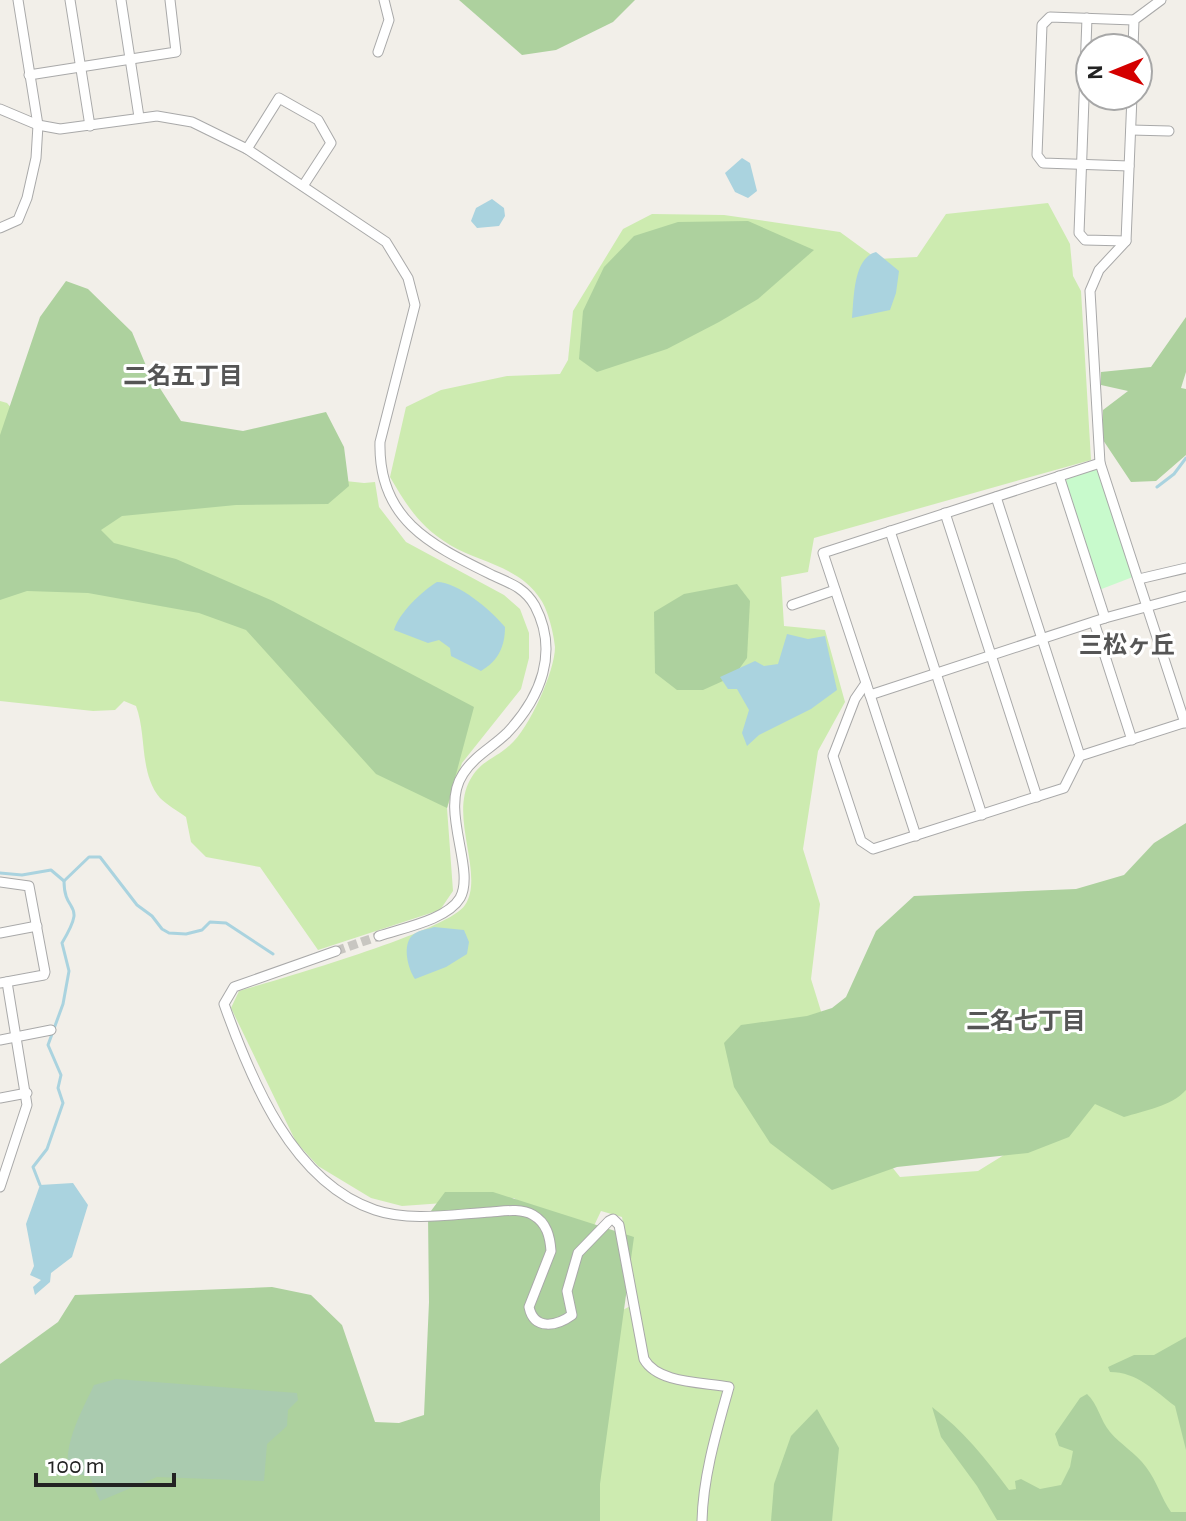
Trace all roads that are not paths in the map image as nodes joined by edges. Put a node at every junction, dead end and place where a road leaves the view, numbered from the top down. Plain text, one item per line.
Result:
1 (18, 0) edge
2 (70, 0) edge
3 (121, 0) edge
4 (170, 0) edge
5 (384, 0) edge
6 (1161, 0) edge
7 (1087, 18) junction
8 (1134, 20) junction
9 (1134, 32) edge
10 (378, 52) dead end
11 (130, 59) junction
12 (81, 68) junction
13 (29, 75) junction
14 (0, 109) edge
15 (1132, 112) edge
16 (139, 117) junction
17 (38, 125) junction
18 (90, 126) junction
19 (1131, 130) junction
20 (1169, 131) dead end
21 (247, 149) junction
22 (1082, 164) junction
23 (1129, 166) junction
24 (303, 186) junction
25 (0, 228) edge
26 (1126, 241) junction
27 (1100, 463) junction
28 (1059, 476) junction
29 (996, 497) junction
30 (945, 513) junction
31 (890, 531) junction
32 (1186, 568) edge
33 (1139, 579) junction
34 (835, 590) junction
35 (1186, 596) edge
36 (792, 605) dead end
37 (1148, 605) junction
38 (1105, 618) junction
39 (1094, 622) junction
40 (1042, 639) junction
41 (991, 655) junction
42 (936, 673) junction
43 (866, 683) junction
44 (870, 695) junction
45 (1185, 723) edge
46 (1132, 740) junction
47 (1080, 756) junction
48 (1037, 797) junction
49 (982, 815) junction
50 (916, 836) junction
51 (0, 882) edge
52 (37, 926) junction
53 (0, 933) edge
54 (379, 936) tunnel mouth
55 (336, 951) tunnel mouth
56 (4, 983) edge
57 (51, 1030) dead end
58 (17, 1037) junction
59 (0, 1040) edge
60 (27, 1093) junction
61 (0, 1098) edge
62 (15, 1146) junction
63 (0, 1148) edge
64 (0, 1187) edge
65 (702, 1521) edge

1 - 13 street
2 - 12 street
3 - 11 street
4 - 11 street
5 - 10 street
6 - 8 street
7 - 8 street
7 - 22 street
7 - 22 street
8 - 9 street
11 - 12 street
11 - 16 street
12 - 13 street
12 - 18 street
13 - 17 street
14 - 17 street
15 - 19 street
16 - 18 street
16 - 21 street
17 - 18 street
17 - 25 street
19 - 20 street
19 - 23 street
21 - 24 street
21 - 24 street
22 - 23 street
22 - 26 street
23 - 26 street
24 - 54 street
26 - 27 street
27 - 28 street
27 - 33 street
28 - 29 street
28 - 38 street
29 - 30 street
29 - 40 street
30 - 31 street
30 - 41 street
31 - 34 street
31 - 42 street
32 - 33 street
33 - 37 street
34 - 36 street
34 - 43 street
35 - 37 street
37 - 38 street
37 - 45 street
38 - 39 street
39 - 40 street
39 - 46 street
40 - 41 street
40 - 47 street
41 - 42 street
41 - 48 street
42 - 44 street
42 - 49 street
43 - 44 street
43 - 50 street
44 - 50 street
45 - 46 street
46 - 47 street
47 - 48 street
48 - 49 street
49 - 50 street
51 - 52 street
52 - 53 street
52 - 56 street
55 - 65 street
56 - 58 street
57 - 58 street
58 - 59 street
58 - 60 street
60 - 61 street
60 - 62 street
62 - 63 street
62 - 64 street

